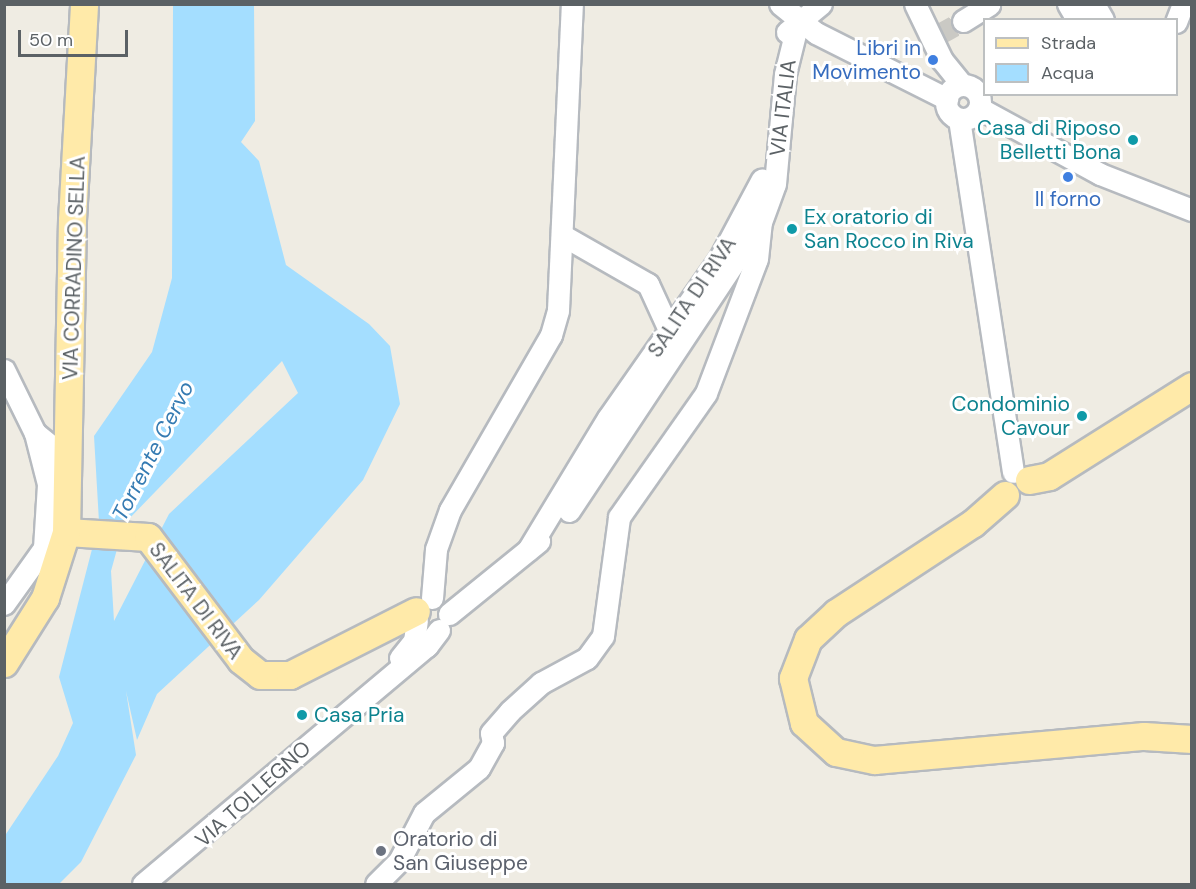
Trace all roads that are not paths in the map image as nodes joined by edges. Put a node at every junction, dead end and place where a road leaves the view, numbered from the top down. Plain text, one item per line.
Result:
1 (84, 4) edge
2 (572, 4) edge
3 (780, 4) edge
4 (820, 4) edge
5 (915, 4) edge
6 (1068, 4) edge
7 (1183, 4) edge
8 (989, 5) edge
9 (794, 13) edge
10 (1102, 18) edge
11 (1178, 18) edge
12 (963, 21) tunnel mouth
13 (970, 96) edge
14 (1191, 210) edge
15 (761, 222) junction
16 (562, 235) junction
17 (670, 332) junction
18 (4, 370) edge
19 (1191, 386) edge
20 (36, 439) junction
21 (1016, 482) junction
22 (72, 524) junction
23 (528, 550) junction
24 (4, 604) edge
25 (422, 610) junction
26 (444, 622) junction
27 (4, 663) edge
28 (386, 675) junction
29 (1191, 740) edge
30 (143, 885) edge
31 (376, 885) edge

1 - 22 main road, VIA CORRADINO SELLA
2 - 16 street, VIA TOLLEGNO
3 - 9 street
4 - 9 street
5 - 13 street
6 - 10 street
7 - 11 street
8 - 12 street
9 - 13 street
9 - 15 street, VIA ITALIA
9 - 17 street, SALITA DI RIVA
13 - 14 street
13 - 21 street
15 - 23 street, SALITA DI RIVA
15 - 31 street
16 - 17 street
16 - 25 street, VIA TOLLEGNO
17 - 23 street, SALITA DI RIVA
18 - 20 street
19 - 21 main road
20 - 22 street
20 - 24 street
21 - 29 main road
22 - 25 main road, SALITA DI RIVA
22 - 27 main road, VIA CORRADINO SELLA
23 - 26 street, SALITA DI RIVA
25 - 26 street
25 - 26 street
25 - 28 street, VIA TOLLEGNO
26 - 28 street, VIA TOLLEGNO
28 - 30 street, VIA TOLLEGNO

